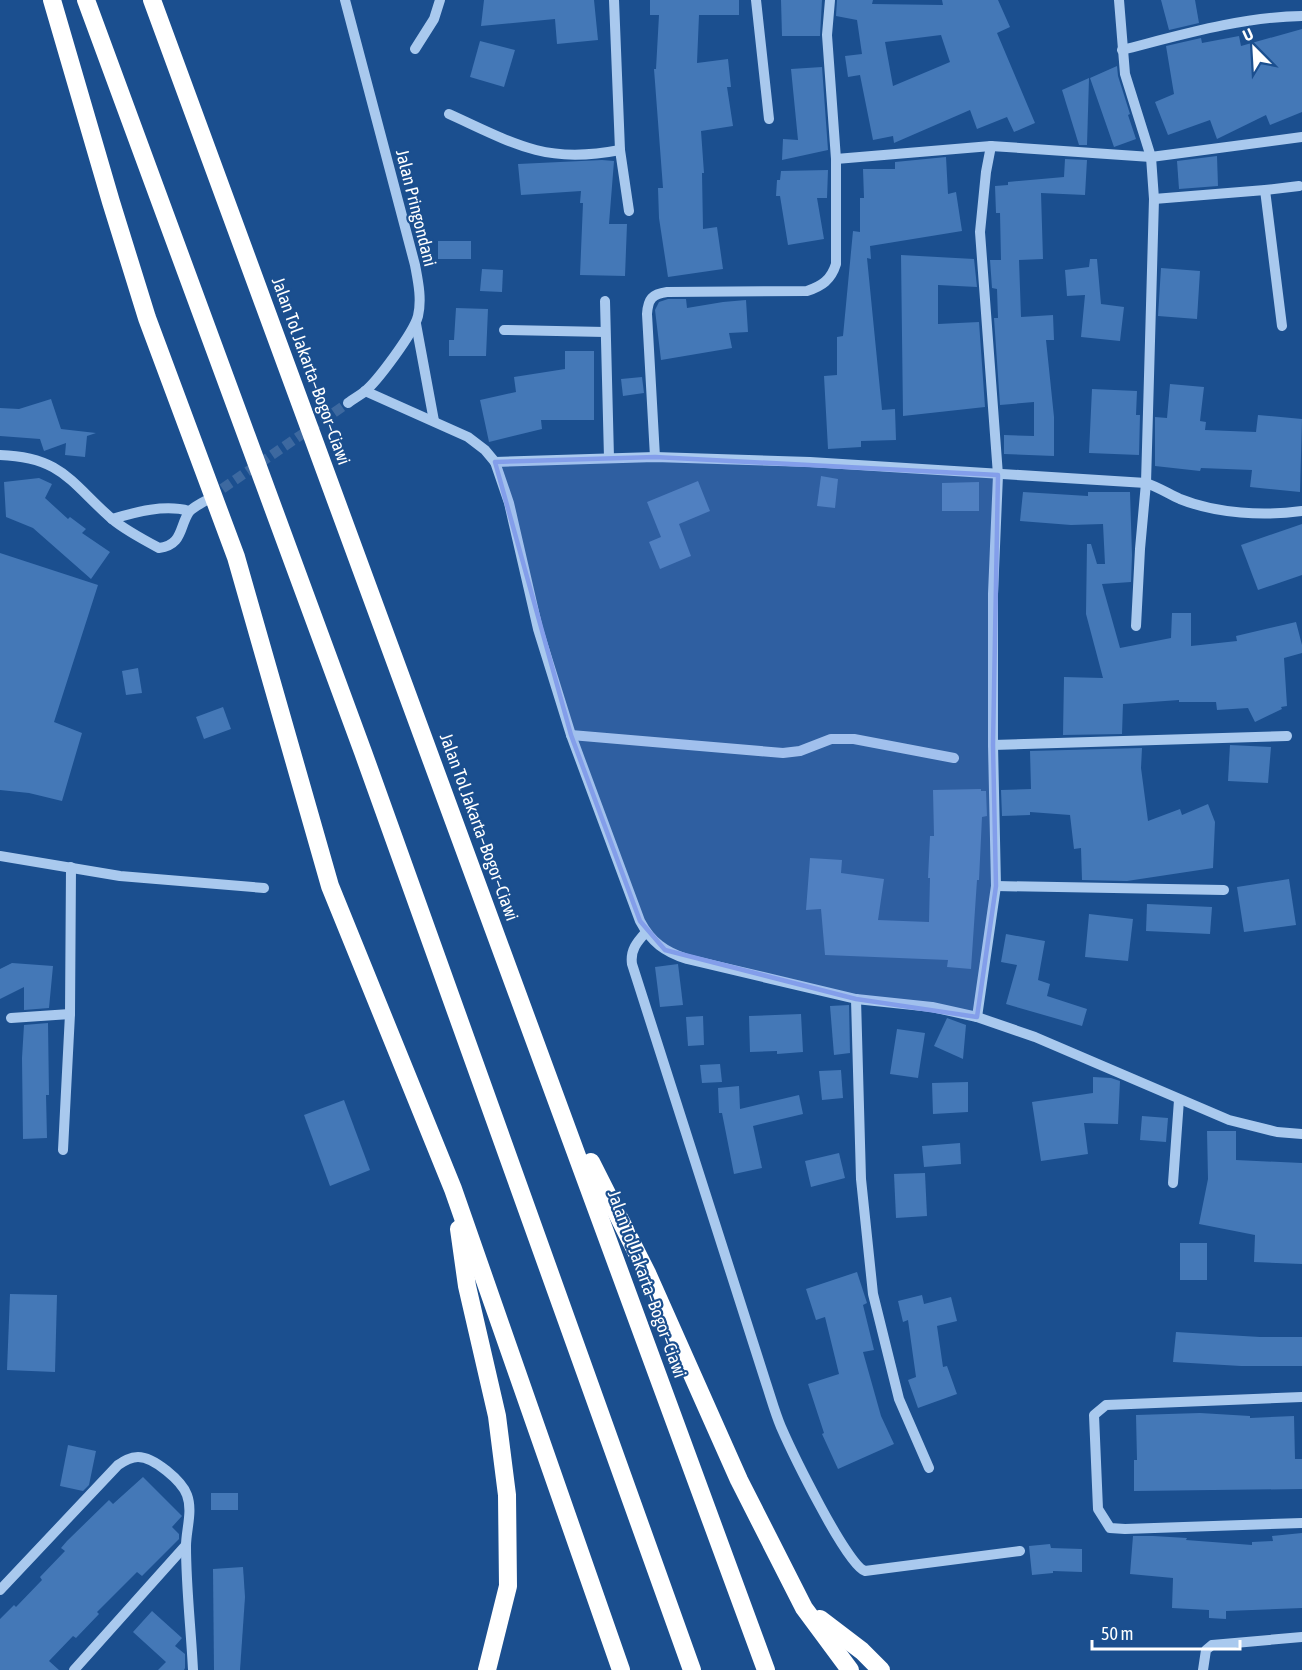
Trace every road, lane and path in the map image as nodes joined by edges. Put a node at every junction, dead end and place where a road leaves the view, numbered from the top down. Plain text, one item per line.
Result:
1 (52, 0) edge
2 (86, 0) edge
3 (152, 0) edge
4 (345, 0) edge
5 (440, 0) edge
6 (614, 0) edge
7 (756, 0) edge
8 (830, 0) edge
9 (1119, 0) edge
10 (1302, 16) edge
11 (415, 49) dead end
12 (1122, 50) junction
13 (449, 114) dead end
14 (769, 119) dead end
15 (1302, 137) edge
16 (991, 146) junction
17 (621, 150) junction
18 (1151, 157) junction
19 (836, 159) junction
20 (1299, 186) dead end
21 (1265, 190) junction
22 (1154, 199) junction
23 (629, 211) dead end
24 (605, 301) dead end
25 (416, 324) junction
26 (1282, 326) dead end
27 (504, 330) dead end
28 (605, 332) junction
29 (365, 391) junction
30 (348, 403) tunnel mouth
31 (434, 421) junction
32 (0, 455) edge
33 (655, 457) junction
34 (609, 458) junction
35 (495, 462) junction
36 (999, 475) junction
37 (1146, 483) junction
38 (205, 501) tunnel mouth
39 (189, 511) junction
40 (1302, 511) edge
41 (112, 519) junction
42 (1136, 626) dead end
43 (571, 735) junction
44 (1287, 736) dead end
45 (993, 745) junction
46 (954, 758) dead end
47 (0, 856) edge
48 (71, 867) junction
49 (996, 886) junction
50 (264, 888) dead end
51 (1224, 890) dead end
52 (646, 932) junction
53 (856, 999) junction
54 (70, 1014) junction
55 (977, 1017) junction
56 (11, 1018) dead end
57 (555, 1094) junction
58 (1179, 1100) junction
59 (1302, 1134) edge
60 (63, 1150) dead end
61 (1173, 1183) dead end
62 (453, 1189) junction
63 (1302, 1397) edge
64 (929, 1468) dead end
65 (1302, 1523) edge
66 (186, 1545) junction
67 (1020, 1551) dead end
68 (0, 1590) edge
69 (804, 1608) junction
70 (1302, 1637) edge
71 (74, 1670) edge
72 (193, 1670) edge
73 (488, 1670) edge
74 (621, 1670) edge
75 (692, 1670) edge
76 (766, 1670) edge
77 (850, 1670) edge
78 (881, 1670) edge
79 (1203, 1670) edge

1 - 62 highway
2 - 75 highway
3 - 57 highway, Jalan Tol Jakarta–Bogor–Ciawi
4 - 25 street, Jalan Pringondani
5 - 11 street
6 - 17 street
7 - 14 street
8 - 19 street
9 - 12 street
10 - 12 street
12 - 18 street
13 - 17 street
15 - 18 street
16 - 18 street
16 - 19 street
16 - 36 street
17 - 23 street
18 - 22 street
19 - 33 street
20 - 21 street
21 - 22 street
21 - 26 street
22 - 37 street
24 - 28 street
25 - 29 street, Jalan Pringondani
25 - 31 street
27 - 28 street
28 - 34 street
29 - 30 street, Jalan Pringondani
29 - 31 street
31 - 35 street
32 - 41 street
33 - 34 street
33 - 36 street
34 - 35 street
35 - 43 street
36 - 37 street
36 - 45 street
37 - 40 street
37 - 42 street
38 - 39 street
39 - 41 street
39 - 41 street
43 - 46 street
43 - 52 street
44 - 45 street
45 - 49 street
47 - 48 street
48 - 50 street
48 - 54 street
49 - 51 street
49 - 55 street
52 - 53 street
52 - 67 street
53 - 55 street
53 - 64 street
54 - 56 street
54 - 60 street
55 - 58 street
57 - 69 highway
57 - 76 highway, Jalan Tol Jakarta–Bogor–Ciawi
58 - 59 street
58 - 61 street
62 - 73 highway
62 - 74 highway
63 - 65 street
66 - 68 street
66 - 71 street
66 - 72 street
69 - 77 highway
69 - 78 highway
70 - 79 street

